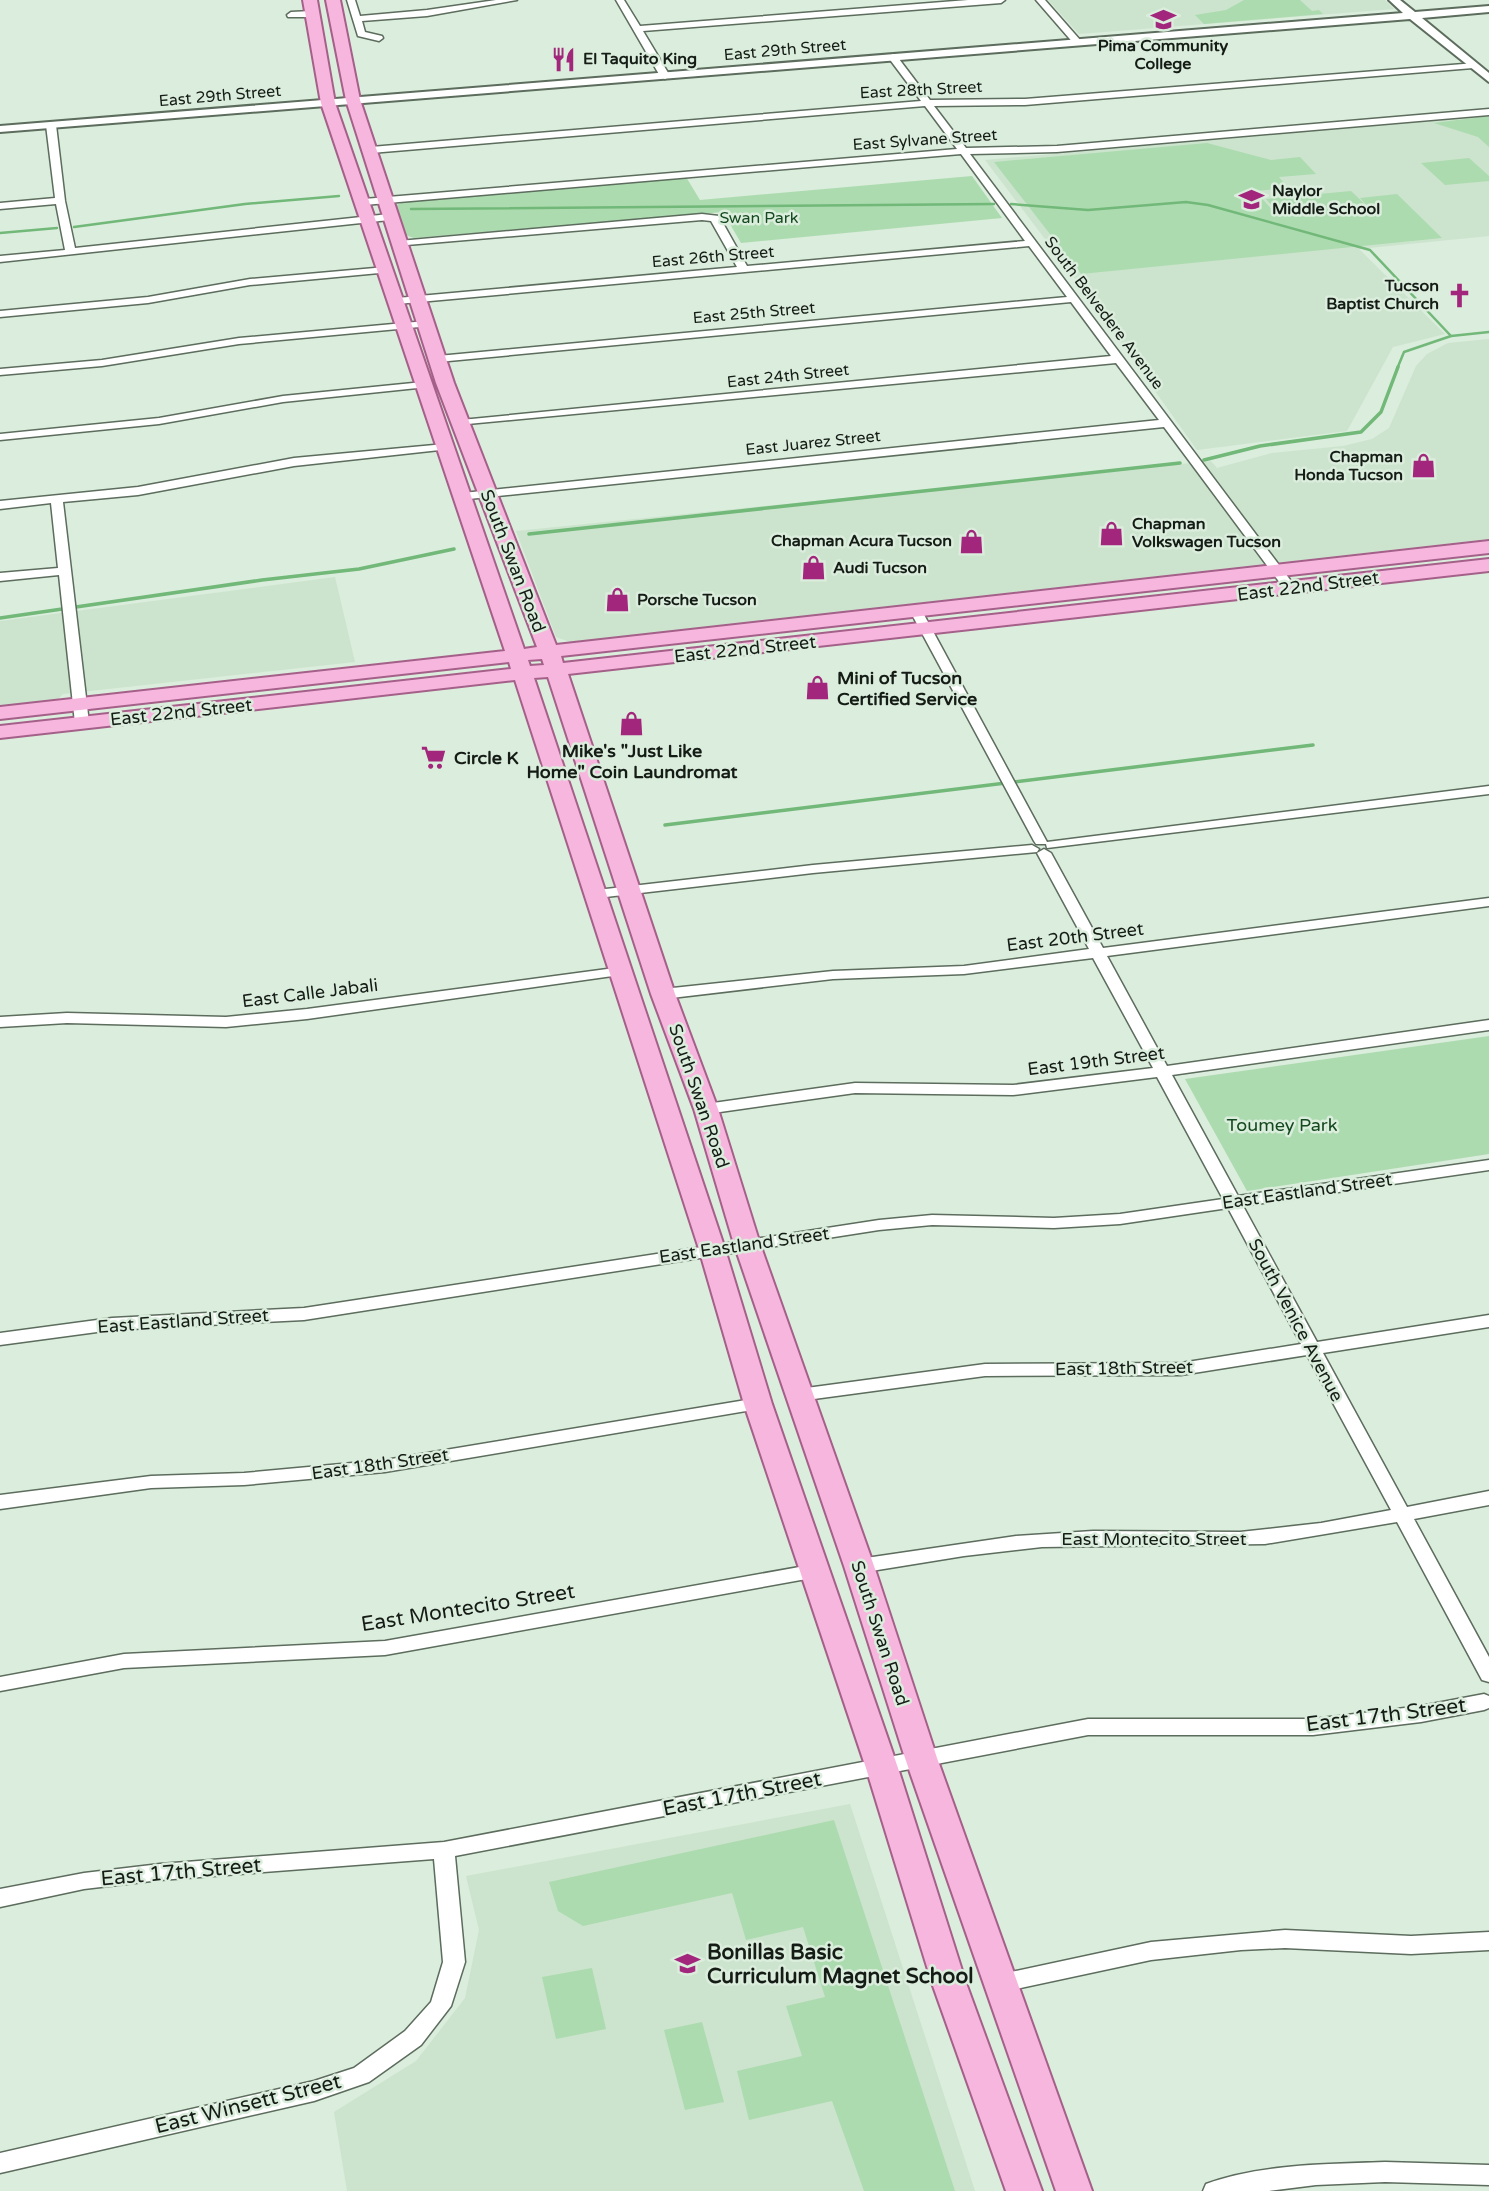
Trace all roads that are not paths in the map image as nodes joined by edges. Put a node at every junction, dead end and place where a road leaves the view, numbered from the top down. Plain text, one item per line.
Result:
1 (333, 0) edge
2 (351, 0) edge
3 (513, 0) edge
4 (620, 0) edge
5 (1001, 0) edge
6 (1040, 0) edge
7 (1394, 0) edge
8 (311, 7) edge
9 (1489, 9) edge
10 (291, 15) dead end
11 (1412, 15) junction
12 (356, 19) junction
13 (636, 29) junction
14 (379, 37) dead end
15 (1078, 43) junction
16 (893, 57) junction
17 (1473, 65) junction
18 (665, 76) junction
19 (1489, 79) edge
20 (353, 100) junction
21 (328, 103) junction
22 (927, 103) junction
23 (1489, 112) edge
24 (51, 125) junction
25 (0, 129) edge
26 (371, 150) junction
27 (963, 151) junction
28 (61, 201) junction
29 (364, 202) junction
30 (0, 206) edge
31 (387, 209) junction
32 (368, 218) junction
33 (1032, 243) junction
34 (399, 244) junction
35 (71, 253) junction
36 (0, 259) edge
37 (386, 270) junction
38 (744, 270) junction
39 (419, 299) junction
40 (1074, 299) junction
41 (397, 301) junction
42 (0, 314) edge
43 (426, 324) junction
44 (404, 326) junction
45 (438, 359) junction
46 (1119, 359) junction
47 (0, 372) edge
48 (423, 385) junction
49 (461, 423) junction
50 (1166, 423) junction
51 (0, 437) edge
52 (445, 447) junction
53 (474, 495) junction
54 (57, 500) junction
55 (0, 505) edge
56 (1489, 547) edge
57 (1489, 565) edge
58 (64, 571) junction
59 (1277, 571) junction
60 (0, 577) edge
61 (1290, 589) junction
62 (921, 620) junction
63 (552, 661) junction
64 (521, 664) junction
65 (0, 713) edge
66 (81, 713) junction
67 (0, 732) edge
68 (1489, 790) edge
69 (1042, 847) junction
70 (630, 890) junction
71 (597, 894) junction
72 (1489, 902) edge
73 (1099, 953) junction
74 (622, 971) junction
75 (663, 993) junction
76 (0, 1022) edge
77 (1489, 1025) edge
78 (1164, 1072) junction
79 (706, 1109) junction
80 (1489, 1165) edge
81 (1234, 1202) junction
82 (747, 1244) junction
83 (712, 1249) junction
84 (1489, 1321) edge
85 (0, 1339) edge
86 (1312, 1349) junction
87 (799, 1395) junction
88 (758, 1404) junction
89 (1489, 1499) edge
90 (0, 1502) edge
91 (1399, 1514) junction
92 (859, 1566) junction
93 (816, 1571) junction
94 (1489, 1675) edge
95 (0, 1684) edge
96 (1488, 1699) edge
97 (921, 1758) junction
98 (882, 1768) junction
99 (444, 1850) junction
100 (0, 1898) edge
101 (1489, 1941) edge
102 (1002, 1983) junction
103 (0, 2163) edge
104 (1489, 2175) edge
105 (1024, 2191) edge
106 (1074, 2191) edge
107 (1214, 2191) edge

1 - 20 main road, South Swan Road
2 - 12 street
3 - 12 street
4 - 13 street
5 - 13 street
6 - 15 street
7 - 11 street
8 - 10 street
8 - 21 main road, South Swan Road
9 - 11 street, East 29th Street
11 - 15 street, East 29th Street
11 - 17 street
12 - 14 street
13 - 18 street
15 - 16 street, East 29th Street
16 - 18 street, East 29th Street
16 - 22 street, South Belvedere Avenue
17 - 19 street
17 - 22 street, East 28th Street
18 - 20 street, East 29th Street
20 - 21 street, East 29th Street
20 - 26 main road, South Swan Road
21 - 24 street, East 29th Street
21 - 29 main road, South Swan Road
22 - 26 street, East 28th Street
22 - 27 street, South Belvedere Avenue
23 - 27 street, East Sylvane Street
24 - 25 street, East 29th Street
24 - 28 street
26 - 31 main road, South Swan Road
27 - 31 street, East Sylvane Street
27 - 33 street, South Belvedere Avenue
28 - 30 street
28 - 35 street
29 - 31 street, East Sylvane Street
29 - 32 main road, South Swan Road
31 - 32 street
31 - 34 main road, South Swan Road
32 - 35 street
32 - 37 main road, South Swan Road
33 - 38 street, East 26th Street
33 - 40 street, South Belvedere Avenue
34 - 38 street
34 - 39 main road, South Swan Road
35 - 36 street
37 - 41 main road, South Swan Road
37 - 42 street
38 - 39 street, East 26th Street
39 - 41 street, East 26th Street
39 - 43 main road, South Swan Road
40 - 45 street, East 25th Street
40 - 46 street, South Belvedere Avenue
41 - 44 main road, South Swan Road
43 - 44 street
43 - 45 main road, South Swan Road
44 - 47 street
44 - 48 main road, South Swan Road
45 - 49 main road, South Swan Road
46 - 49 street, East 24th Street
46 - 50 street, South Belvedere Avenue
48 - 51 street
48 - 52 main road, South Swan Road
49 - 53 main road, South Swan Road
50 - 53 street, East Juarez Street
50 - 59 street, South Belvedere Avenue
52 - 53 main road, South Swan Road
52 - 54 street
53 - 63 main road, South Swan Road
53 - 64 main road, South Swan Road
54 - 55 street
54 - 58 street
56 - 59 main road, East 22nd Street
57 - 61 main road, East 22nd Street
58 - 60 street
58 - 66 street
59 - 61 street, South Belvedere Avenue
59 - 62 main road, East 22nd Street
61 - 62 main road, East 22nd Street
62 - 63 main road, East 22nd Street
62 - 69 street, South Venice Avenue
63 - 64 main road, East 22nd Street
63 - 70 main road, South Swan Road
64 - 66 main road, East 22nd Street
64 - 71 main road, South Swan Road
65 - 66 main road, East 22nd Street
66 - 67 main road, East 22nd Street
68 - 69 street
69 - 70 street
69 - 73 street, South Venice Avenue
70 - 71 street
70 - 75 main road, South Swan Road
71 - 74 main road, South Swan Road
72 - 73 street, East 20th Street
73 - 75 street, East 20th Street
73 - 78 street, South Venice Avenue
74 - 76 street, East Calle Jabali
74 - 83 main road, South Swan Road
75 - 79 main road, South Swan Road
77 - 78 street, East 19th Street
78 - 79 street, East 19th Street
78 - 81 street, South Venice Avenue
79 - 82 main road, South Swan Road
80 - 81 street, East Eastland Street
81 - 82 street, East Eastland Street
81 - 86 street, South Venice Avenue
82 - 83 street, East Eastland Street
82 - 87 main road, South Swan Road
83 - 85 street, East Eastland Street
83 - 88 main road, South Swan Road
84 - 86 street, East 18th Street
86 - 87 street, East 18th Street
86 - 91 street, South Venice Avenue
87 - 92 main road, South Swan Road
88 - 90 street, East 18th Street
88 - 93 main road, South Swan Road
89 - 91 street, East Montecito Street
91 - 92 street, East Montecito Street
91 - 94 street, South Venice Avenue
92 - 97 main road, South Swan Road
93 - 95 street, East Montecito Street
93 - 98 main road, South Swan Road
96 - 97 street, East 17th Street
97 - 98 street, East 17th Street
97 - 102 main road, South Swan Road
98 - 99 street, East 17th Street
98 - 105 main road, South Swan Road
99 - 100 street, East 17th Street
99 - 103 street, East Winsett Street
101 - 102 street
102 - 106 main road, South Swan Road
104 - 107 street

